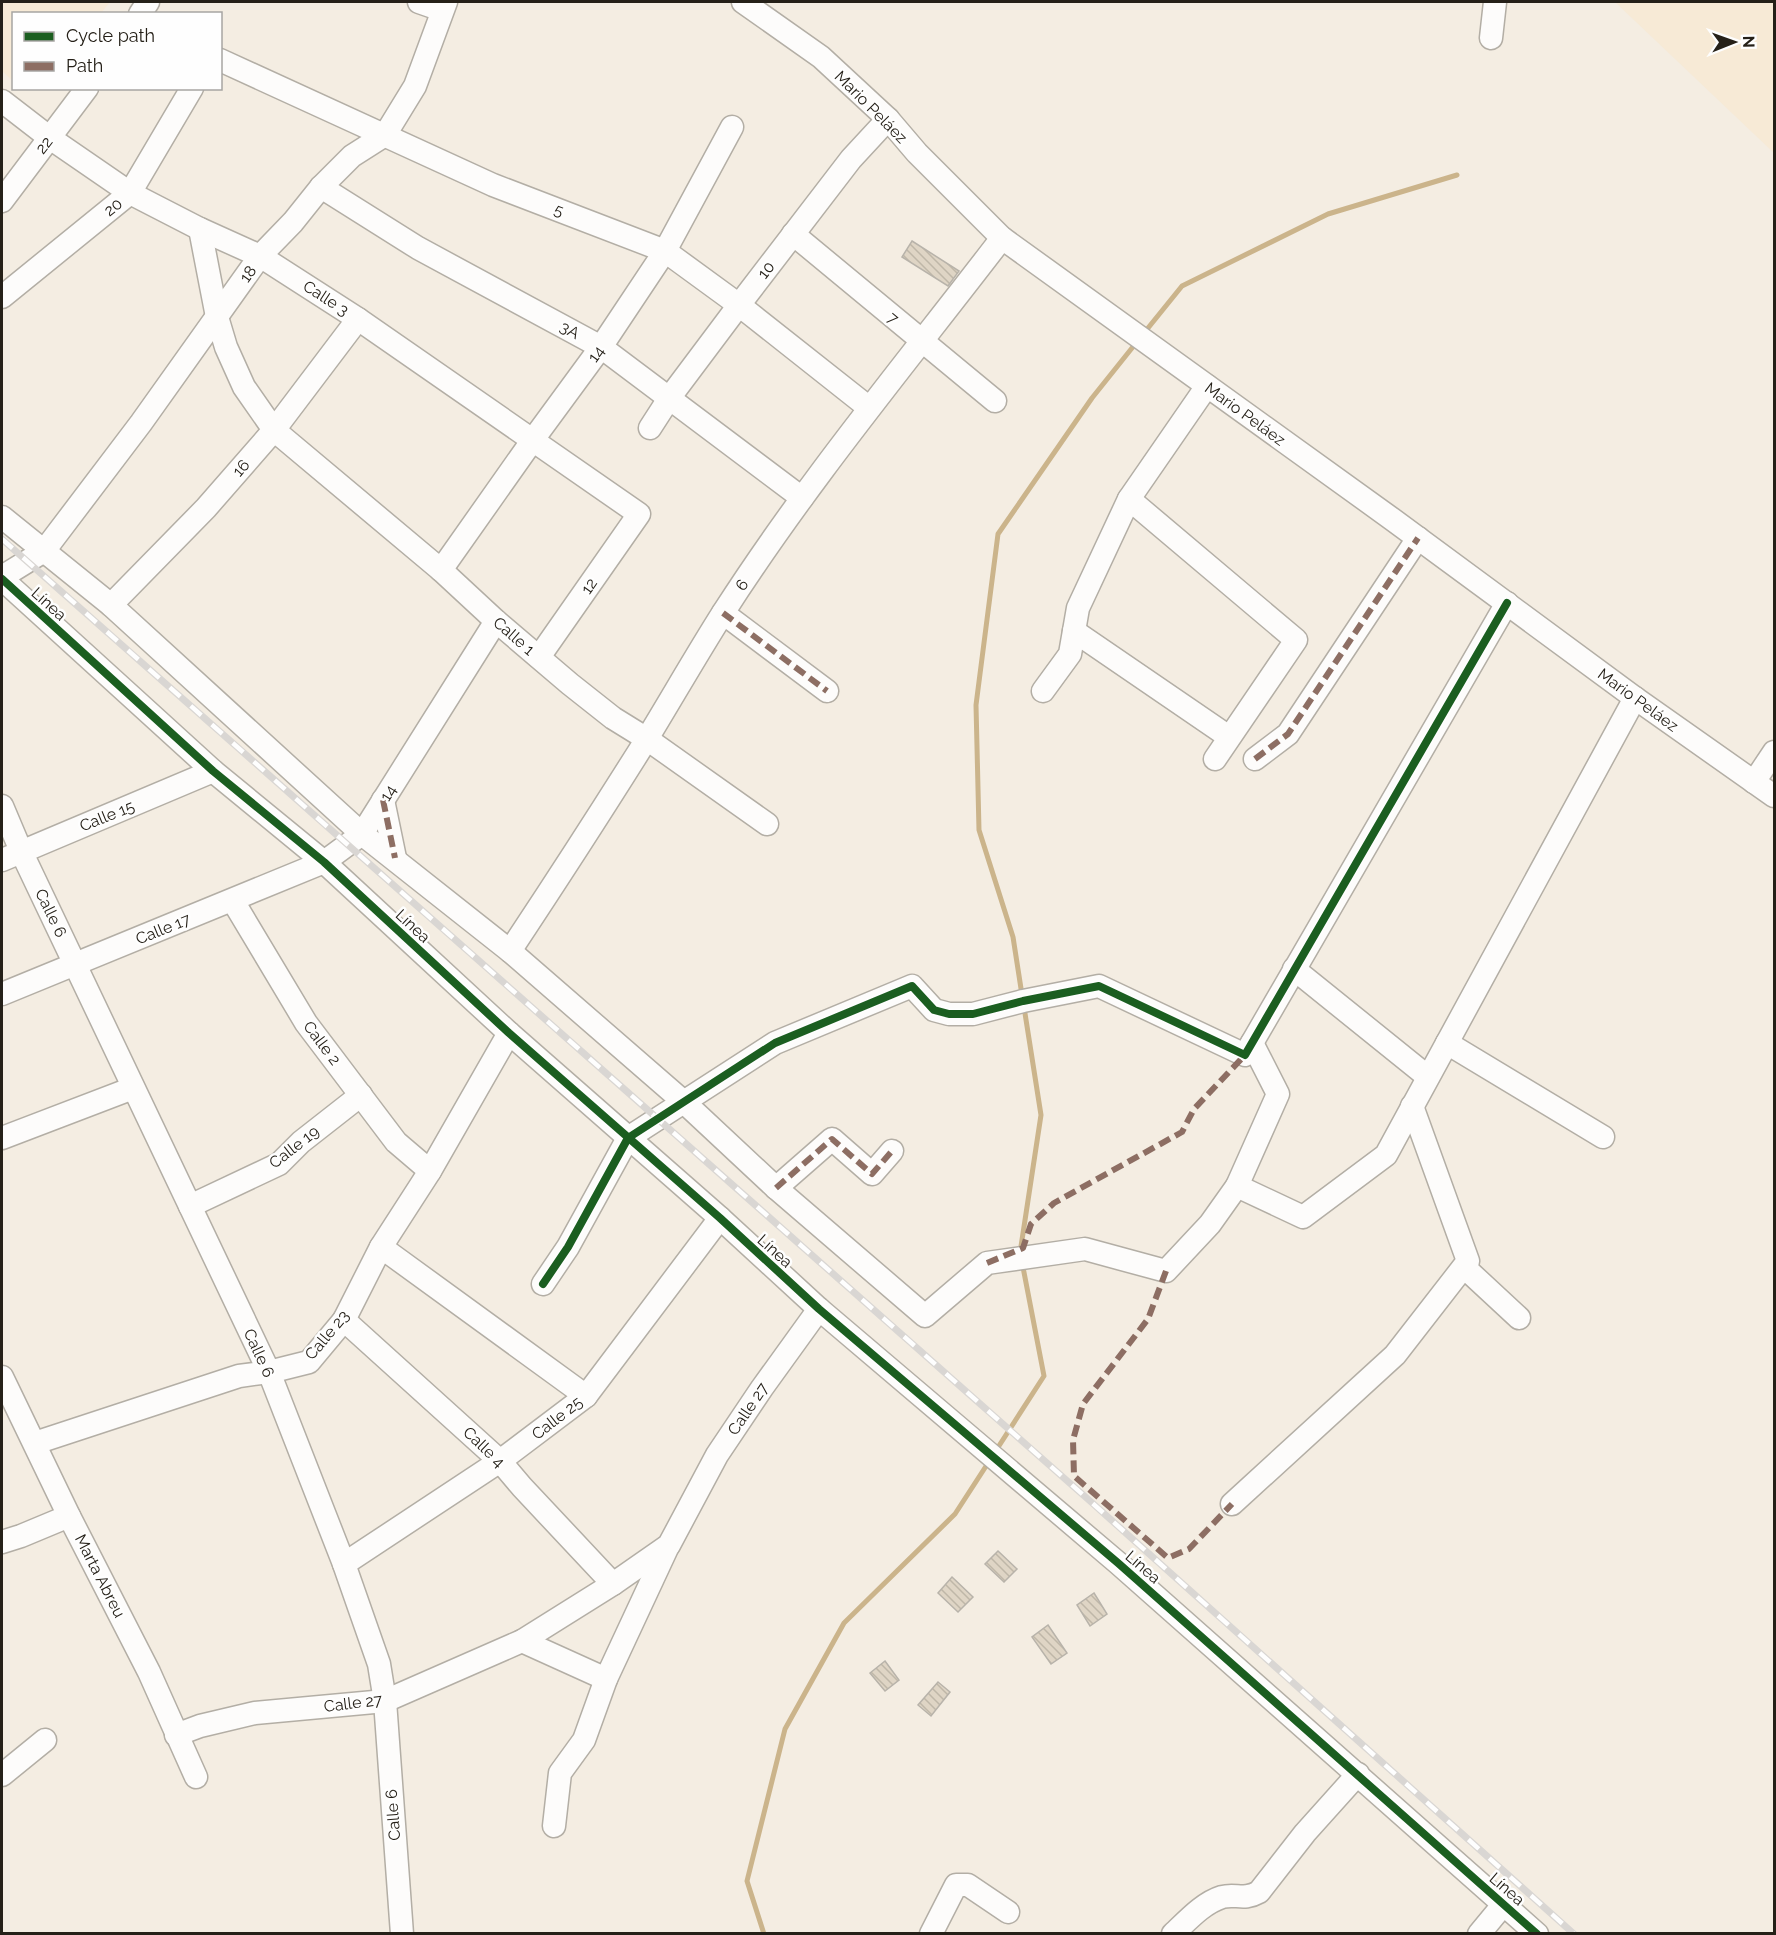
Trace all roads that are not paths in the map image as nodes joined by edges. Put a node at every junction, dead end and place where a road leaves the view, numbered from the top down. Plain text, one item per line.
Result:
1 (419, 2) edge
2 (743, 2) edge
3 (1495, 2) edge
4 (444, 6) edge
5 (1491, 38) dead end
6 (222, 61) edge
7 (86, 90) edge
8 (191, 90) edge
9 (2, 101) edge
10 (888, 119) junction
11 (732, 127) dead end
12 (385, 135) junction
13 (50, 138) junction
14 (321, 187) junction
15 (130, 193) junction
16 (2, 201) edge
17 (200, 229) junction
18 (794, 234) junction
19 (1002, 238) junction
20 (665, 251) junction
21 (260, 256) junction
22 (2, 297) edge
23 (739, 305) junction
24 (217, 317) junction
25 (358, 319) junction
26 (922, 343) junction
27 (601, 347) junction
28 (1207, 386) junction
29 (670, 397) junction
30 (995, 401) dead end
31 (868, 407) junction
32 (650, 428) dead end
33 (274, 430) junction
34 (532, 441) junction
35 (802, 498) junction
36 (1129, 499) junction
37 (639, 514) joint
38 (2, 517) edge
39 (1418, 538) junction
40 (44, 551) junction
41 (441, 570) junction
42 (2, 578) edge
43 (1507, 603) junction
44 (111, 604) junction
45 (723, 613) junction
46 (496, 621) junction
47 (1074, 631) junction
48 (539, 657) junction
49 (1042, 691) dead end
50 (827, 692) dead end
51 (1635, 699) junction
52 (1229, 737) junction
53 (647, 739) junction
54 (1774, 752) edge
55 (1215, 759) dead end
56 (1255, 759) dead end
57 (213, 771) junction
58 (1754, 782) junction
59 (1774, 796) edge
60 (383, 800) junction
61 (2, 806) edge
62 (767, 824) dead end
63 (362, 834) junction
64 (11, 856) edge
65 (395, 858) junction
66 (324, 862) junction
67 (233, 901) junction
68 (510, 951) junction
69 (76, 964) junction
70 (1294, 969) junction
71 (2, 994) edge
72 (508, 1033) junction
73 (1252, 1043) junction
74 (1447, 1043) junction
75 (1428, 1077) junction
76 (133, 1088) junction
77 (361, 1095) junction
78 (685, 1102) junction
79 (1412, 1106) junction
80 (1603, 1137) dead end
81 (2, 1138) edge
82 (628, 1138) junction
83 (892, 1151) dead end
84 (430, 1172) junction
85 (1237, 1186) junction
86 (776, 1188) junction
87 (190, 1206) junction
88 (720, 1218) junction
89 (381, 1247) junction
90 (1464, 1268) junction
91 (543, 1284) dead end
92 (819, 1309) junction
93 (1519, 1318) dead end
94 (344, 1320) junction
95 (269, 1372) junction
96 (2, 1377) edge
97 (586, 1396) junction
98 (35, 1443) junction
99 (500, 1461) junction
100 (1232, 1504) dead end
101 (69, 1516) junction
102 (2, 1542) edge
103 (669, 1545) junction
104 (344, 1563) junction
105 (613, 1584) junction
106 (522, 1641) junction
107 (606, 1679) junction
108 (385, 1701) junction
109 (176, 1735) junction
110 (45, 1740) dead end
111 (1358, 1774) junction
112 (2, 1775) edge
113 (196, 1777) dead end
114 (554, 1826) dead end
115 (1503, 1905) junction
116 (1008, 1912) dead end
117 (402, 1934) edge
118 (931, 1934) edge
119 (1173, 1934) edge
120 (1479, 1934) edge
121 (1537, 1934) edge

1 - 4 street
2 - 10 street, Mario Peláez
3 - 5 street
4 - 12 street, 18
6 - 12 street, 5
7 - 13 street, 22
8 - 15 street, 20
9 - 13 street, Calle 3
10 - 18 street, 10
10 - 19 street, Mario Peláez
11 - 20 street, 14
12 - 14 street, 18
12 - 20 street, 5
13 - 15 street, Calle 3
13 - 16 street, 22
14 - 21 street, 18
14 - 27 street, 3A
15 - 17 street, Calle 3
15 - 22 street, 20
17 - 21 street, Calle 3
17 - 24 street, Calle 1
18 - 23 street, 10
18 - 26 street, 7
19 - 26 street, 6
19 - 28 street, Mario Peláez
20 - 23 street, 5
20 - 27 street, 14
21 - 24 street, 18
21 - 25 street, Calle 3
23 - 29 street, 10
23 - 31 street, 5
24 - 33 street, Calle 1
24 - 40 street, 18
25 - 33 street, 16
25 - 34 street, Calle 3
26 - 30 street, 7
26 - 31 street, 6
27 - 29 street, 3A
27 - 34 street, 14
28 - 36 street
28 - 39 street, Mario Peláez
29 - 32 street, 10
29 - 35 street, 3A
31 - 35 street, 6
33 - 41 street, Calle 1
33 - 44 street, 16
34 - 37 street, Calle 3
34 - 41 street, 14
35 - 45 street, 6
36 - 47 street
36 - 52 street
37 - 48 street, 12
38 - 40 street
39 - 43 street, Mario Peláez
39 - 56 street
40 - 42 street
40 - 44 street
41 - 46 street, Calle 1
42 - 57 street, Línea
43 - 51 street, Mario Peláez
43 - 70 street
44 - 63 street
45 - 50 street
45 - 53 street, 6
46 - 48 street, Calle 1
46 - 60 street, 14
47 - 49 street
47 - 52 street
48 - 53 street, Calle 1
51 - 58 street, Mario Peláez
51 - 74 street
52 - 55 street
53 - 62 street, Calle 1
53 - 68 street, 6
54 - 58 street
57 - 64 street, Calle 15
57 - 66 street, Línea
58 - 59 street, Mario Peláez
60 - 63 street, 14
60 - 65 street
61 - 64 street, Calle 6
63 - 65 street
63 - 66 street, 14
64 - 69 street, Calle 6
65 - 68 street
66 - 67 street, Calle 17
66 - 72 street, Línea
67 - 69 street, Calle 17
67 - 77 street, Calle 2
68 - 78 street
69 - 71 street, Calle 17
69 - 76 street, Calle 6
70 - 73 street
70 - 75 street
72 - 82 street, Línea
72 - 84 street, Calle 23
73 - 78 street
73 - 85 street
74 - 75 street
74 - 80 street
75 - 79 street
76 - 81 street
76 - 87 street, Calle 6
77 - 84 street, Calle 2
77 - 87 street, Calle 19
78 - 82 street
78 - 86 street
79 - 85 street
79 - 90 street
82 - 88 street, Línea
82 - 91 street
83 - 86 street
84 - 89 street, Calle 23
85 - 86 street
87 - 95 street, Calle 6
88 - 92 street, Línea
88 - 97 street, Calle 25
89 - 94 street, Calle 23
89 - 97 street
90 - 93 street
90 - 100 street
92 - 103 street, Calle 27
92 - 111 street, Línea
94 - 95 street, Calle 23
94 - 99 street, Calle 4
95 - 98 street, Calle 23
95 - 104 street, Calle 6
96 - 98 street, Marta Abreu
97 - 99 street, Calle 25
98 - 101 street, Marta Abreu
99 - 104 street, Calle 25
99 - 105 street, Calle 4
101 - 102 street
101 - 109 street, Marta Abreu
103 - 105 street, Calle 27
103 - 107 street, Calle 27
104 - 108 street, Calle 6
105 - 106 street, Calle 27
106 - 107 street
106 - 108 street, Calle 27
107 - 114 street, Calle 27
108 - 109 street, Calle 27
108 - 117 street, Calle 6
109 - 113 street, Marta Abreu
110 - 112 street
111 - 115 street, Línea
111 - 119 street
115 - 120 street
115 - 121 street, Línea
116 - 118 street

